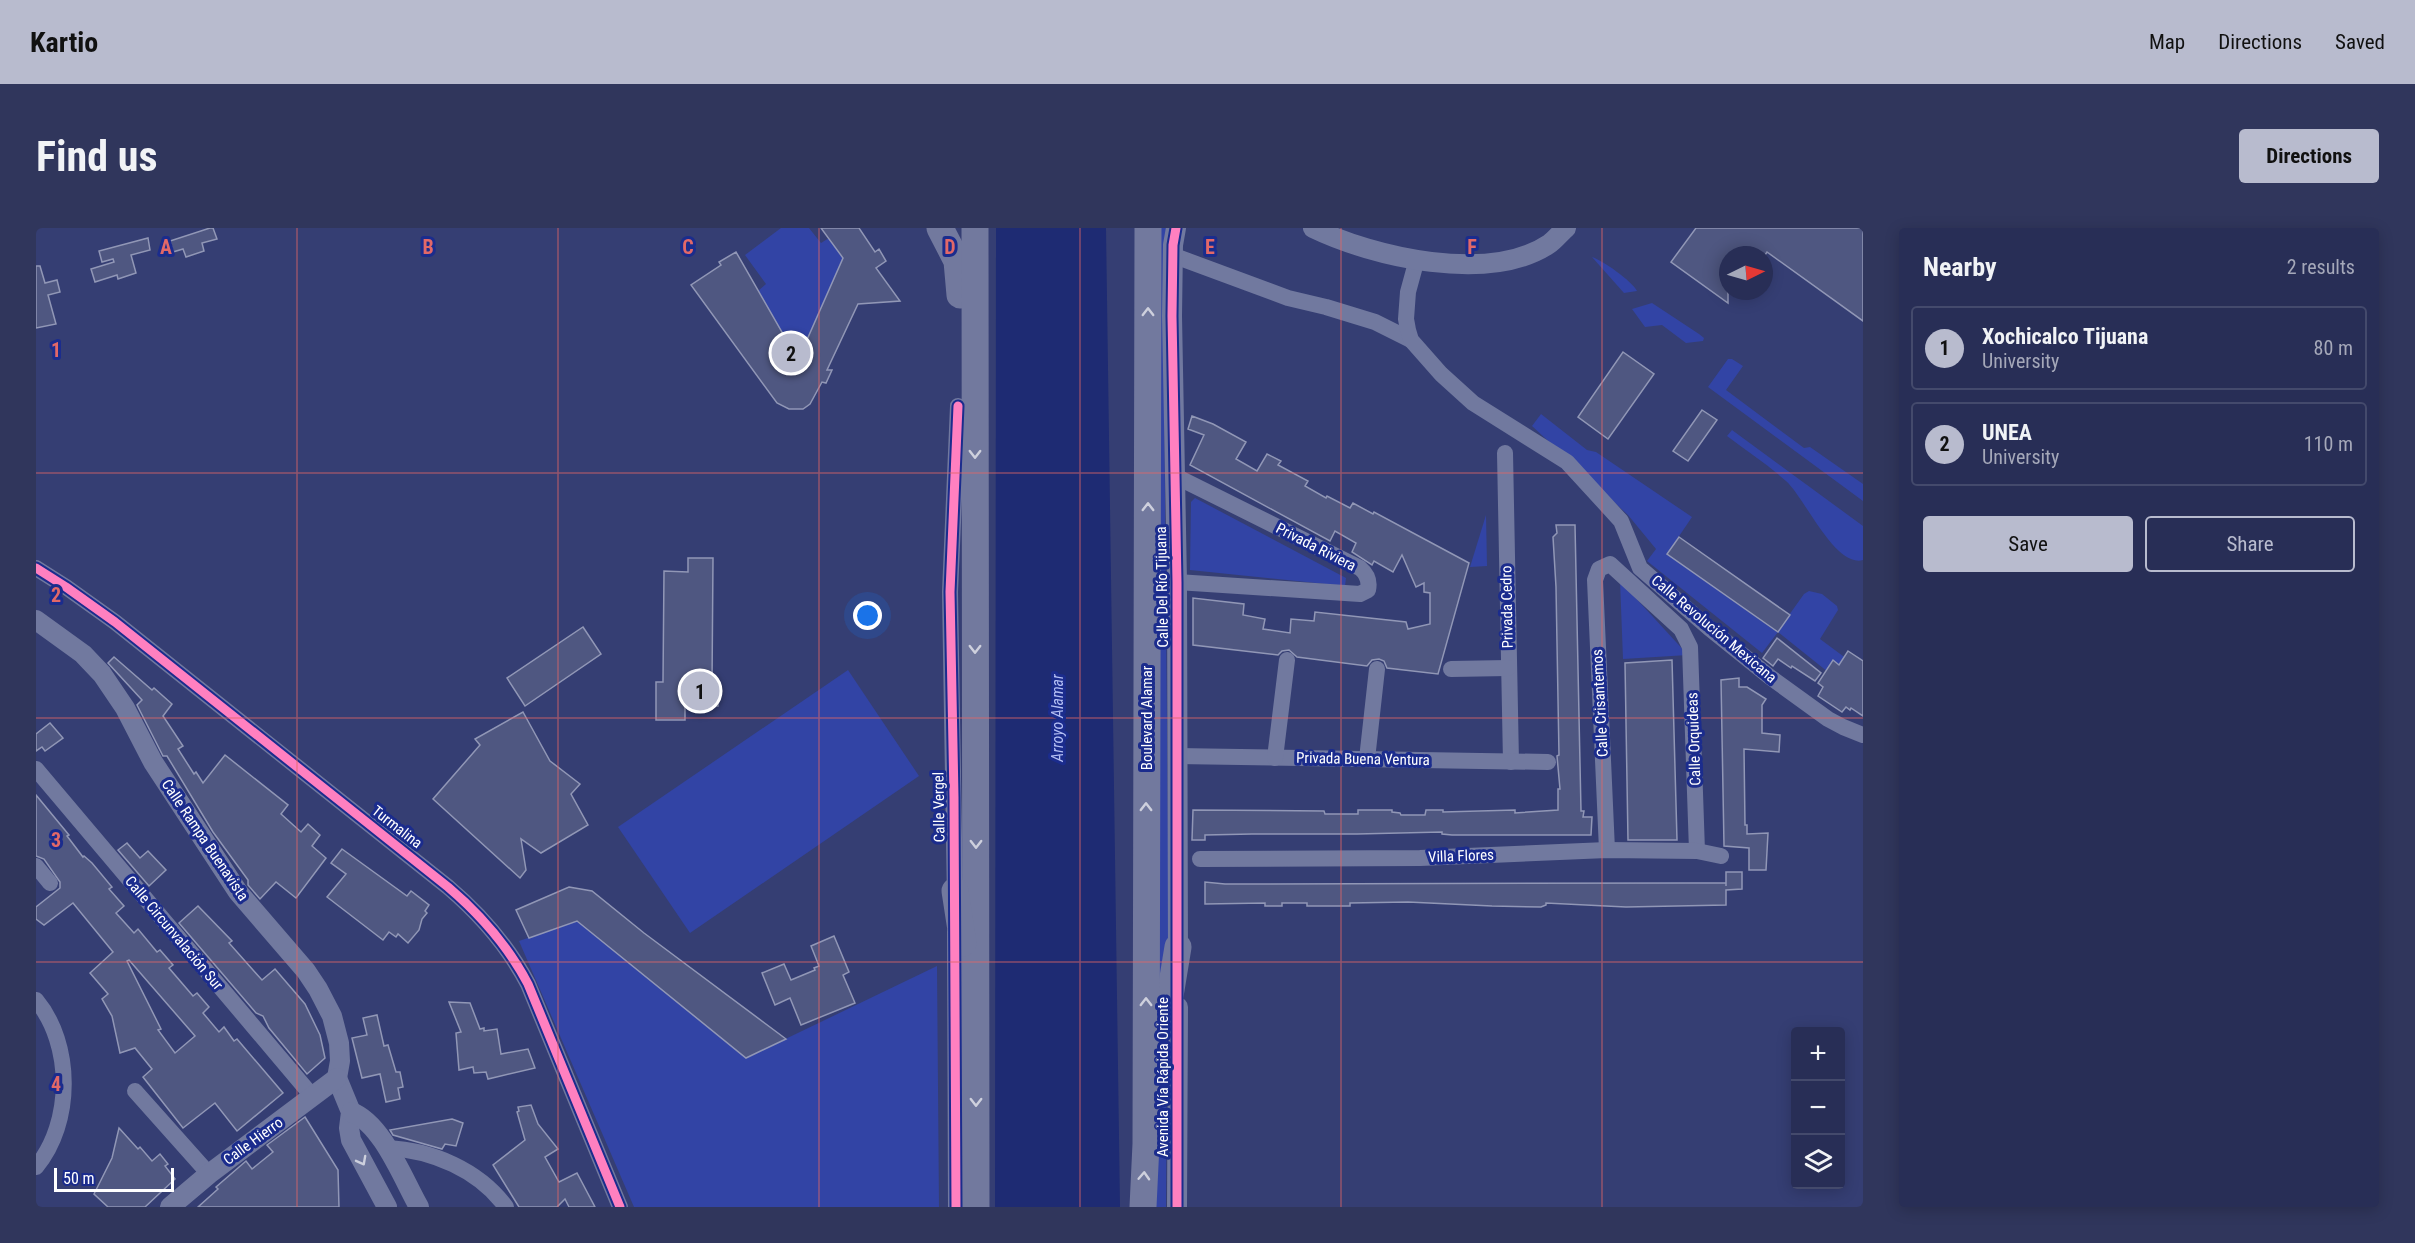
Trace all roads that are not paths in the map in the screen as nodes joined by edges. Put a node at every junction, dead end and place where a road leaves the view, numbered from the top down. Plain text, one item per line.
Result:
1 (940, 228) edge
2 (1148, 228) edge
3 (1176, 228) edge
4 (1313, 228) edge
5 (1566, 228) edge
6 (975, 236) edge
7 (1172, 255) junction
8 (1417, 260) junction
9 (1411, 340) junction
10 (958, 406) junction
11 (1505, 453) dead end
12 (1175, 476) junction
13 (1610, 564) joint
14 (36, 568) edge
15 (1178, 582) junction
16 (36, 620) edge
17 (1287, 660) dead end
18 (1377, 669) dead end
19 (1451, 669) dead end
20 (1508, 669) junction
21 (1863, 735) edge
22 (1177, 756) junction
23 (1275, 758) junction
24 (1367, 759) junction
25 (1511, 762) junction
26 (1548, 762) dead end
27 (36, 769) edge
28 (1607, 850) junction
29 (1697, 851) junction
30 (1721, 856) dead end
31 (1177, 859) junction
32 (36, 866) edge
33 (50, 883) dead end
34 (955, 891) junction
35 (1178, 947) junction
36 (36, 1000) edge
37 (976, 1062) junction
38 (337, 1078) junction
39 (135, 1091) dead end
40 (313, 1097) junction
41 (351, 1112) junction
42 (1146, 1144) junction
43 (387, 1148) junction
44 (36, 1167) edge
45 (209, 1174) junction
46 (170, 1207) edge
47 (387, 1207) edge
48 (418, 1207) edge
49 (506, 1207) edge
50 (620, 1207) edge
51 (956, 1207) edge
52 (976, 1207) edge
53 (1143, 1207) edge
54 (1178, 1207) edge

1 - 10 highway
42 -> 2 highway, Boulevard Alamar
3 - 7 street, Calle Del Río Tijuana
4 - 8 street
5 - 8 street
6 - 10 highway
6 -> 37 highway
7 - 9 street
7 - 12 street, Calle Del Río Tijuana
8 - 9 street
9 - 21 street, Calle Revolución Mexicana
10 - 34 street, Calle Vergel
11 - 20 street, Privada Cedro
12 - 15 street, Calle Del Río Tijuana
12 - 15 street, Privada Riviera
13 - 28 street, Calle Crisantemos
13 - 29 street, Calle Orquideas
14 - 50 street, Turmalina
15 - 22 street, Calle Del Río Tijuana
16 - 38 street, Calle Rampa Buenavista
17 - 23 street
18 - 24 street
19 - 20 street
20 - 25 street, Privada Cedro
22 - 23 street, Privada Buena Ventura
22 - 31 street, Calle Del Río Tijuana
23 - 24 street, Privada Buena Ventura
24 - 25 street, Privada Buena Ventura
25 - 26 street, Privada Buena Ventura
27 - 40 street, Calle Circunvalación Sur
28 - 29 street, Villa Flores
28 - 31 street, Villa Flores
29 - 30 street, Villa Flores
31 - 35 street, Calle Del Río Tijuana
32 - 33 street
34 - 37 highway
34 - 51 street, Calle Vergel
35 - 42 highway
35 - 54 street, Avenida Vía Rápida Oriente
36 - 44 street
37 -> 52 highway
38 - 40 street, Calle Hierro
38 - 41 street
39 - 45 street
40 - 45 street, Calle Hierro
41 - 43 street
41 -> 47 street
53 -> 42 highway, Boulevard Alamar
43 - 48 street
43 - 49 street
45 - 46 street, Calle Hierro

